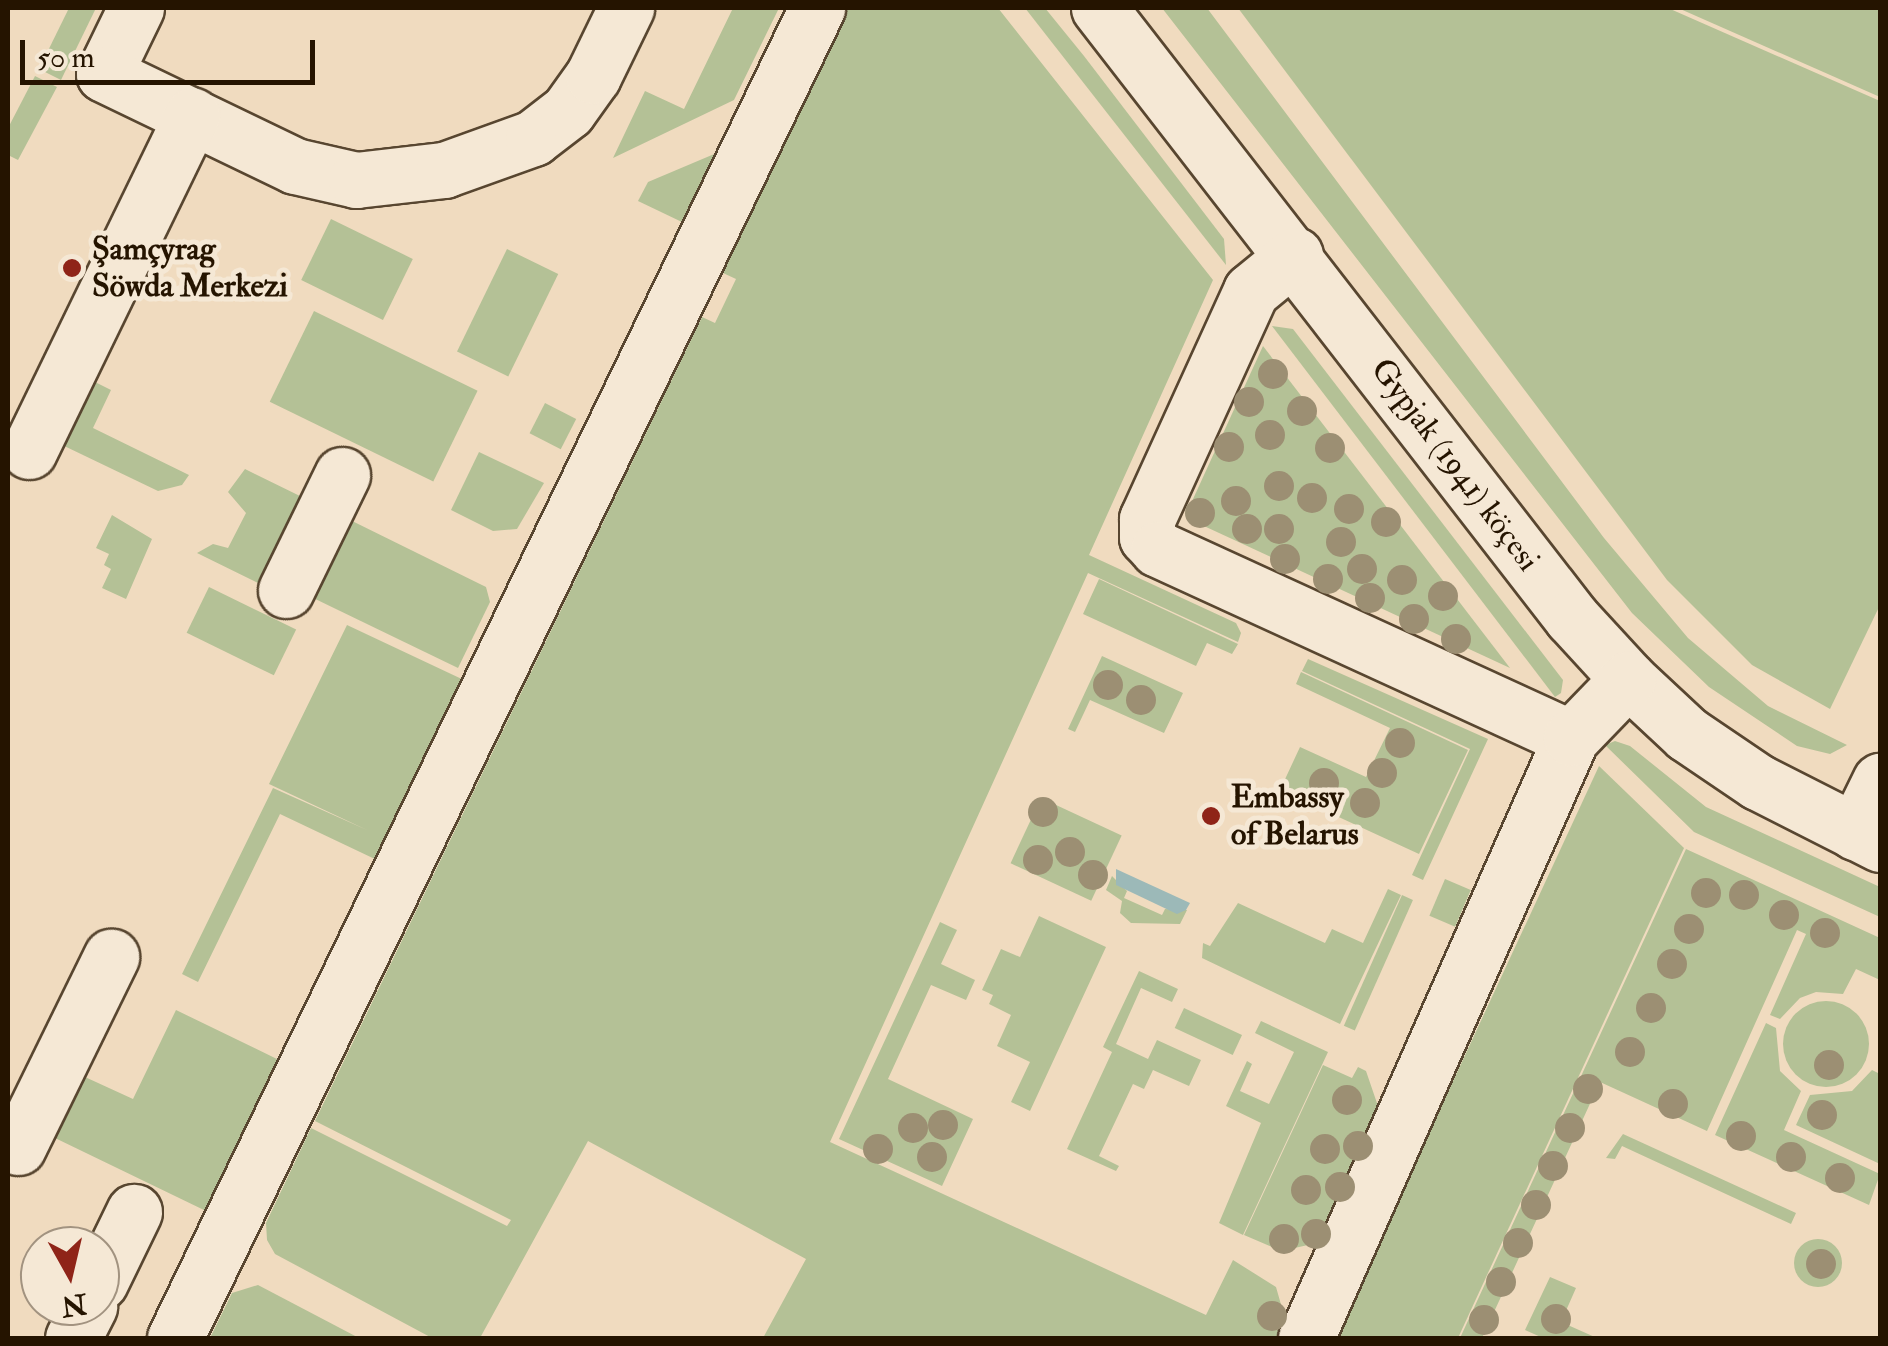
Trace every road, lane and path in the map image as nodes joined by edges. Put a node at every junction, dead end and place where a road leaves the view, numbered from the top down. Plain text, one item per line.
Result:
1 (136, 8) edge
2 (626, 8) edge
3 (818, 8) edge
4 (1099, 8) edge
5 (192, 116) junction
6 (1295, 255) junction
7 (29, 452) dead end
8 (342, 475) dead end
9 (286, 590) dead end
10 (1628, 679) junction
11 (1571, 738) junction
12 (1880, 781) edge
13 (1868, 838) edge
14 (110, 957) dead end
15 (18, 1147) dead end
16 (134, 1212) dead end
17 (120, 1241) edge
18 (175, 1338) edge
19 (1306, 1338) edge

1 - 5 street
2 - 5 street
3 - 18 street
4 - 6 street, Gypjak (1941) köçesi
5 - 7 street
6 - 10 street, Gypjak (1941) köçesi
6 - 11 street
8 - 9 street
10 - 11 street
10 - 13 street, Gypjak (1941) köçesi
11 - 19 street
12 - 13 street
14 - 15 street
16 - 17 street

